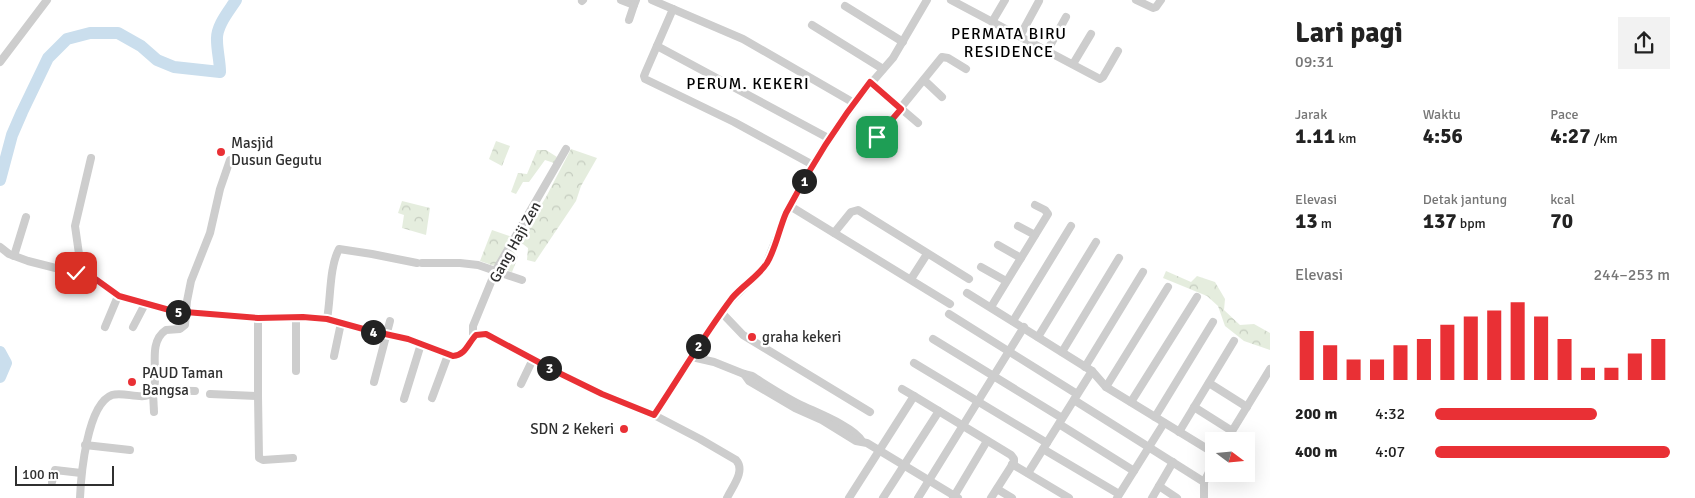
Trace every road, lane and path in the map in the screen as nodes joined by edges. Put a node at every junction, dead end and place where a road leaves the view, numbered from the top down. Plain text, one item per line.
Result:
1 (47, 0) edge
2 (621, 0) edge
3 (652, 0) edge
4 (927, 0) edge
5 (951, 0) edge
6 (1005, 0) edge
7 (1136, 0) edge
8 (1162, 0) edge
9 (1039, 1) edge
10 (635, 2) edge
11 (968, 4) edge
12 (845, 6) dead end
13 (673, 9) junction
14 (1066, 17) dead end
15 (629, 20) dead end
16 (992, 22) junction
17 (812, 25) dead end
18 (1091, 34) dead end
19 (1020, 36) junction
20 (903, 42) junction
21 (657, 46) junction
22 (1047, 51) junction
23 (1118, 51) dead end
24 (0, 62) edge
25 (1073, 64) junction
26 (883, 69) junction
27 (966, 69) dead end
28 (924, 80) junction
29 (870, 82) junction
30 (942, 96) dead end
31 (854, 103) junction
32 (901, 109) junction
33 (918, 123) dead end
34 (877, 137) dead end
35 (830, 139) junction
36 (566, 149) dead end
37 (91, 158) dead end
38 (230, 160) dead end
39 (813, 165) junction
40 (1035, 204) dead end
41 (790, 206) junction
42 (26, 216) dead end
43 (1018, 226) dead end
44 (1071, 226) dead end
45 (834, 233) junction
46 (1035, 235) junction
47 (1096, 242) dead end
48 (998, 245) dead end
49 (0, 248) edge
50 (927, 254) junction
51 (14, 256) junction
52 (1021, 258) junction
53 (1119, 258) dead end
54 (981, 267) dead end
55 (496, 270) junction
56 (1143, 272) dead end
57 (82, 275) junction
58 (910, 279) junction
59 (968, 279) dead end
60 (522, 280) dead end
61 (1006, 281) junction
62 (1168, 287) dead end
63 (967, 293) dead end
64 (118, 296) junction
65 (1196, 297) dead end
66 (145, 304) junction
67 (950, 304) dead end
68 (990, 307) junction
69 (185, 313) junction
70 (722, 313) junction
71 (950, 314) dead end
72 (296, 317) junction
73 (258, 318) junction
74 (327, 319) junction
75 (390, 321) dead end
76 (1013, 321) junction
77 (1214, 322) dead end
78 (341, 323) junction
79 (105, 327) dead end
80 (133, 327) dead end
81 (1024, 328) junction
82 (386, 335) junction
83 (473, 337) junction
84 (1038, 337) junction
85 (933, 339) dead end
86 (1234, 341) dead end
87 (422, 344) junction
88 (1009, 351) junction
89 (1062, 352) junction
90 (448, 355) junction
91 (334, 356) dead end
92 (692, 357) junction
93 (533, 359) junction
94 (914, 363) dead end
95 (1088, 369) junction
96 (1270, 369) edge
97 (296, 371) dead end
98 (994, 376) junction
99 (374, 382) dead end
100 (1209, 383) junction
101 (521, 384) dead end
102 (1106, 387) junction
103 (902, 389) dead end
104 (154, 391) junction
105 (195, 391) dead end
106 (210, 394) dead end
107 (258, 396) junction
108 (914, 396) junction
109 (1076, 397) junction
110 (432, 398) dead end
111 (404, 399) dead end
112 (978, 402) junction
113 (1131, 402) junction
114 (1247, 407) junction
115 (1194, 408) junction
116 (939, 411) junction
117 (154, 412) dead end
118 (870, 412) dead end
119 (654, 415) junction
120 (1155, 417) junction
121 (1061, 421) junction
122 (1164, 422) junction
123 (963, 426) junction
124 (1232, 431) joint
125 (1179, 432) junction
126 (987, 441) junction
127 (85, 445) junction
128 (1045, 446) junction
129 (1148, 447) junction
130 (1205, 448) edge
131 (130, 450) dead end
132 (880, 450) junction
133 (293, 458) dead end
134 (1173, 462) junction
135 (1012, 464) junction
136 (904, 465) junction
137 (1134, 470) junction
138 (81, 473) junction
139 (1028, 473) junction
140 (929, 480) junction
141 (52, 482) dead end
142 (1204, 482) joint
143 (1159, 486) junction
144 (997, 489) junction
145 (1118, 496) edge
146 (955, 497) edge
147 (80, 498) edge
148 (727, 498) edge
149 (849, 498) edge
150 (883, 498) edge
151 (918, 498) edge
152 (991, 498) edge
153 (1012, 498) edge
154 (1069, 498) edge
155 (1152, 498) edge
156 (1177, 498) edge
157 (1204, 498) edge

1 - 24 street
2 - 10 street
3 - 13 street
4 - 20 street
5 - 11 street
6 - 16 street
7 - 8 street
9 - 19 street
10 - 15 street
11 - 16 street
12 - 20 street
13 - 21 street
13 - 31 street
14 - 22 street
16 - 19 street
17 - 26 street
18 - 25 street
19 - 22 street
20 - 26 street
21 - 35 street
21 - 39 street
22 - 25 street
23 - 25 street
26 - 29 street
27 - 28 street
28 - 30 street
28 - 32 street
29 - 31 street
29 - 32 street
31 - 35 street
32 - 33 street
32 - 34 street
35 - 39 street
36 - 55 street, Gang Haji Zen
37 - 57 street
38 - 69 street
39 - 41 street
40 - 46 street
41 - 45 street
41 - 70 street
42 - 51 street
43 - 46 street
44 - 76 street
45 - 50 street
45 - 58 street
46 - 52 street
47 - 84 street
48 - 52 street
49 - 51 street
50 - 58 street
50 - 59 street
51 - 57 street
52 - 61 street
53 - 89 street
54 - 61 street
55 - 60 street
55 - 74 street
55 - 83 street, Gang Haji Zen
56 - 95 street
57 - 64 street
58 - 67 street
61 - 68 street
62 - 102 street
63 - 68 street
64 - 66 street
64 - 79 street
65 - 113 street
66 - 69 street
66 - 80 street
68 - 76 street
69 - 73 street
69 - 104 street
70 - 92 street
70 - 118 street
71 - 88 street
72 - 73 street
72 - 74 street
72 - 97 street
73 - 107 street
74 - 78 street
75 - 82 street
76 - 81 street
77 - 120 street
78 - 82 street
78 - 91 street
81 - 84 street
81 - 88 street
82 - 87 street
82 - 99 street
83 - 90 street
83 - 93 street
84 - 89 street
85 - 98 street
86 - 100 street
87 - 90 street
87 - 111 street
88 - 98 street
88 - 109 street
89 - 95 street
90 - 110 street
92 - 119 street
92 - 132 street
93 - 101 street
93 - 119 street
94 - 112 street
95 - 102 street
95 - 109 street
96 - 114 street
98 - 112 street
98 - 121 street
100 - 114 street
100 - 115 street
102 - 113 street
103 - 108 street
104 - 105 street
104 - 117 street
104 - 127 street
106 - 107 street
107 - 133 street
108 - 116 street
108 - 132 street
109 - 121 street
109 - 129 street
112 - 123 street
112 - 128 street
113 - 120 street
114 - 124 street
115 - 124 street
115 - 125 street
116 - 123 street
116 - 136 street
119 - 148 street
120 - 122 street
121 - 128 street
121 - 137 street
122 - 125 street
122 - 129 street
123 - 126 street
123 - 140 street
125 - 130 street
126 - 135 street
126 - 146 street
127 - 131 street
127 - 138 street
128 - 139 street
128 - 145 street
129 - 134 street
129 - 137 street
132 - 136 street
132 - 149 street
134 - 142 street
134 - 143 street
135 - 139 street
135 - 144 street
136 - 140 street
136 - 150 street
137 - 145 street
138 - 141 street
138 - 147 street
139 - 154 street
140 - 146 street
140 - 151 street
142 - 157 street
143 - 155 street
143 - 156 street
144 - 152 street
144 - 153 street

